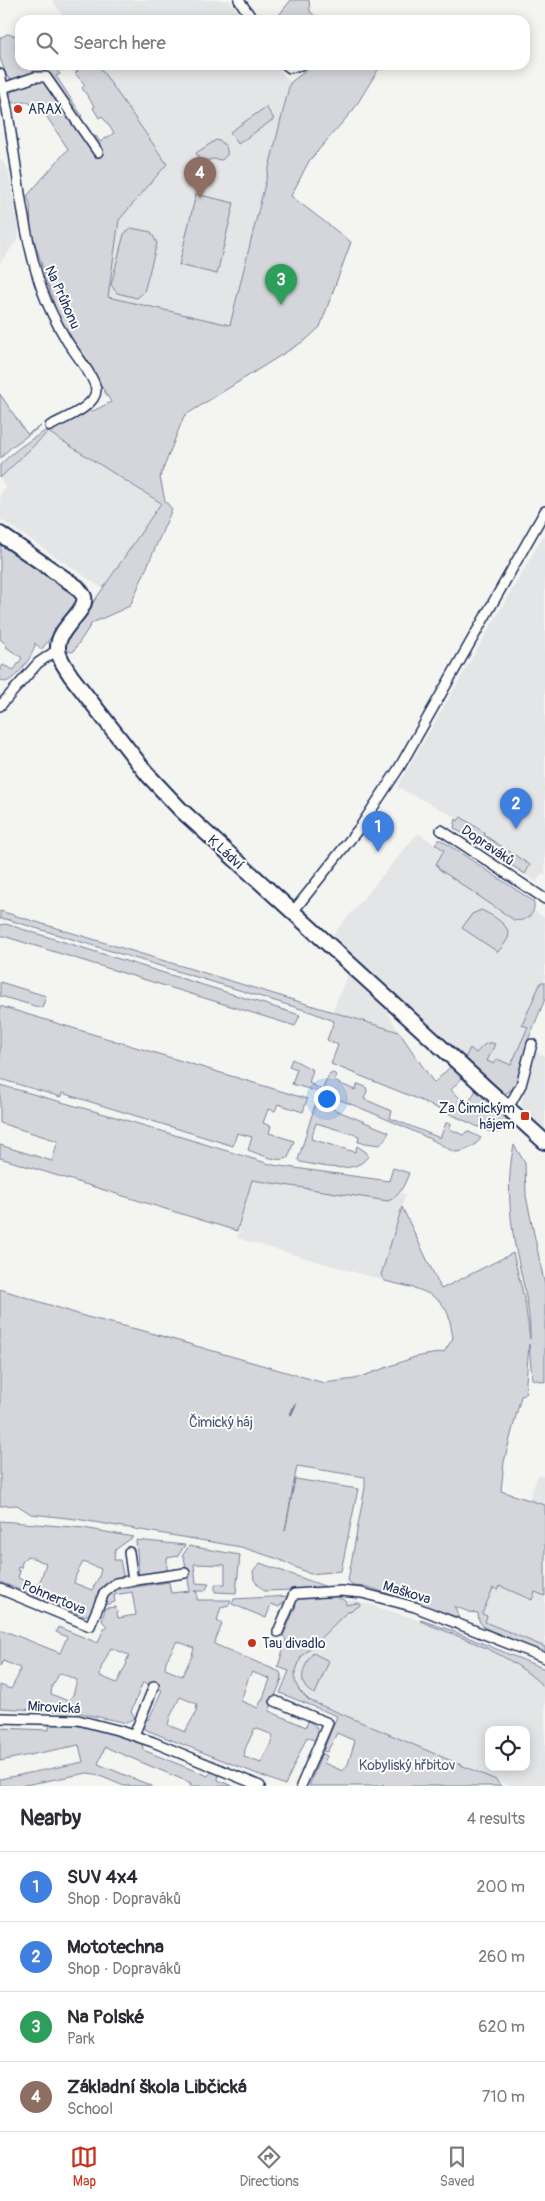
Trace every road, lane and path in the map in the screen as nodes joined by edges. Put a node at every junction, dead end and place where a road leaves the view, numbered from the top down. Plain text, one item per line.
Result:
1 (239, 0) edge
2 (250, 15) edge
3 (0, 76) edge
4 (3, 88) junction
5 (98, 152) dead end
6 (50, 426) dead end
7 (545, 511) edge
8 (0, 534) edge
9 (58, 650) junction
10 (2, 699) edge
11 (441, 830) dead end
12 (545, 899) edge
13 (292, 913) junction
14 (532, 1044) dead end
15 (508, 1108) junction
16 (545, 1142) edge
17 (129, 1552) dead end
18 (186, 1574) dead end
19 (133, 1581) junction
20 (0, 1589) edge
21 (278, 1632) dead end
22 (545, 1658) edge
23 (154, 1686) dead end
24 (274, 1701) dead end
25 (0, 1718) edge
26 (134, 1735) junction
27 (260, 1786) edge
28 (301, 1786) edge

1 - 2 street
3 - 4 street, Na Průhonu
4 - 5 street
4 - 6 street, Na Průhonu
7 - 13 street
8 - 9 street
9 - 10 street
9 - 13 street, K Ládví
11 - 12 street, Dopraváků
13 - 15 street, K Ládví
14 - 15 street
15 - 16 street, K Ládví
17 - 19 street
18 - 19 street, Pohnertova
19 - 20 street, Pohnertova
21 - 22 street, Maškova
23 - 26 street
24 - 28 street
25 - 26 street, Mirovická
26 - 27 street, Mirovická

